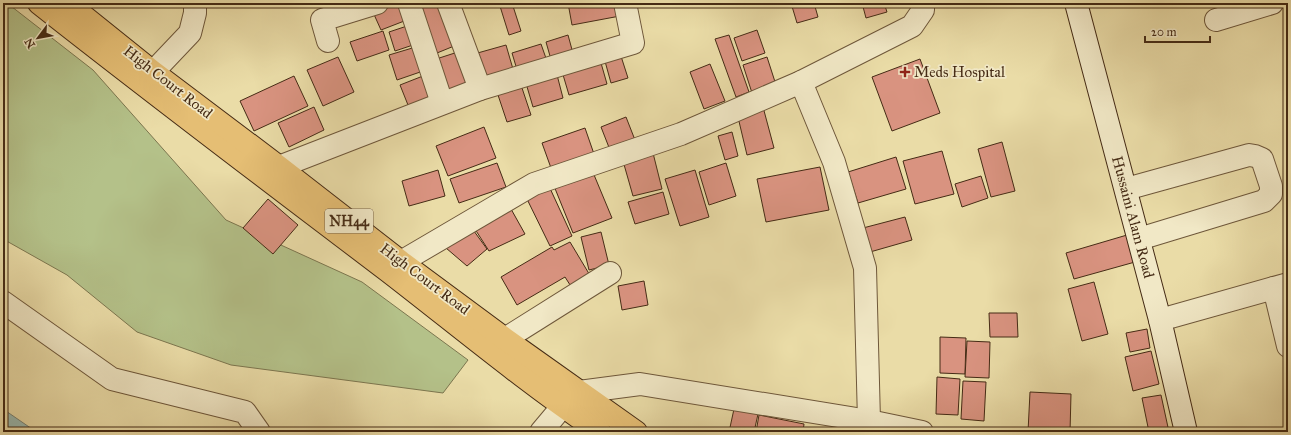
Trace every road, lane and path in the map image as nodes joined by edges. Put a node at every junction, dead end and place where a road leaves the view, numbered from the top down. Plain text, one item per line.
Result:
1 (39, 3) edge
2 (67, 3) edge
3 (195, 3) edge
4 (377, 3) edge
5 (409, 3) edge
6 (448, 3) edge
7 (625, 3) edge
8 (923, 3) edge
9 (1076, 3) edge
10 (1272, 3) edge
11 (1216, 20) dead end
12 (328, 41) dead end
13 (153, 72) junction
14 (801, 82) junction
15 (480, 89) junction
16 (442, 103) junction
17 (279, 167) junction
18 (1126, 189) junction
19 (1139, 239) junction
20 (402, 262) junction
21 (610, 273) dead end
22 (1281, 286) edge
23 (3, 302) edge
24 (1160, 320) junction
25 (504, 339) junction
26 (1288, 346) edge
27 (579, 392) junction
28 (562, 406) junction
29 (870, 421) junction
30 (259, 432) edge
31 (540, 432) edge
32 (600, 432) edge
33 (636, 432) edge
34 (922, 432) edge
35 (1186, 432) edge

1 - 28 highway, High Court Road / NH44
2 - 13 highway, High Court Road / NH44
3 - 13 street
4 - 12 street
5 - 16 street
6 - 15 street
7 - 15 street
8 - 14 street
9 - 18 street, Hussaini Alam Road
10 - 11 street
13 - 17 highway, High Court Road / NH44
14 - 20 street
14 - 29 street
15 - 16 street
16 - 17 street
17 - 20 highway, High Court Road / NH44
18 - 19 street, Hussaini Alam Road
18 - 19 street
19 - 24 street, Hussaini Alam Road
20 - 25 highway, High Court Road / NH44
21 - 25 street
22 - 24 street
22 - 26 street
23 - 30 street
24 - 35 street, Hussaini Alam Road
25 - 27 highway, High Court Road / NH44
27 - 28 street
27 - 29 street
27 - 33 highway, High Court Road / NH44
28 - 31 street
28 - 32 highway, High Court Road / NH44
29 - 34 street

